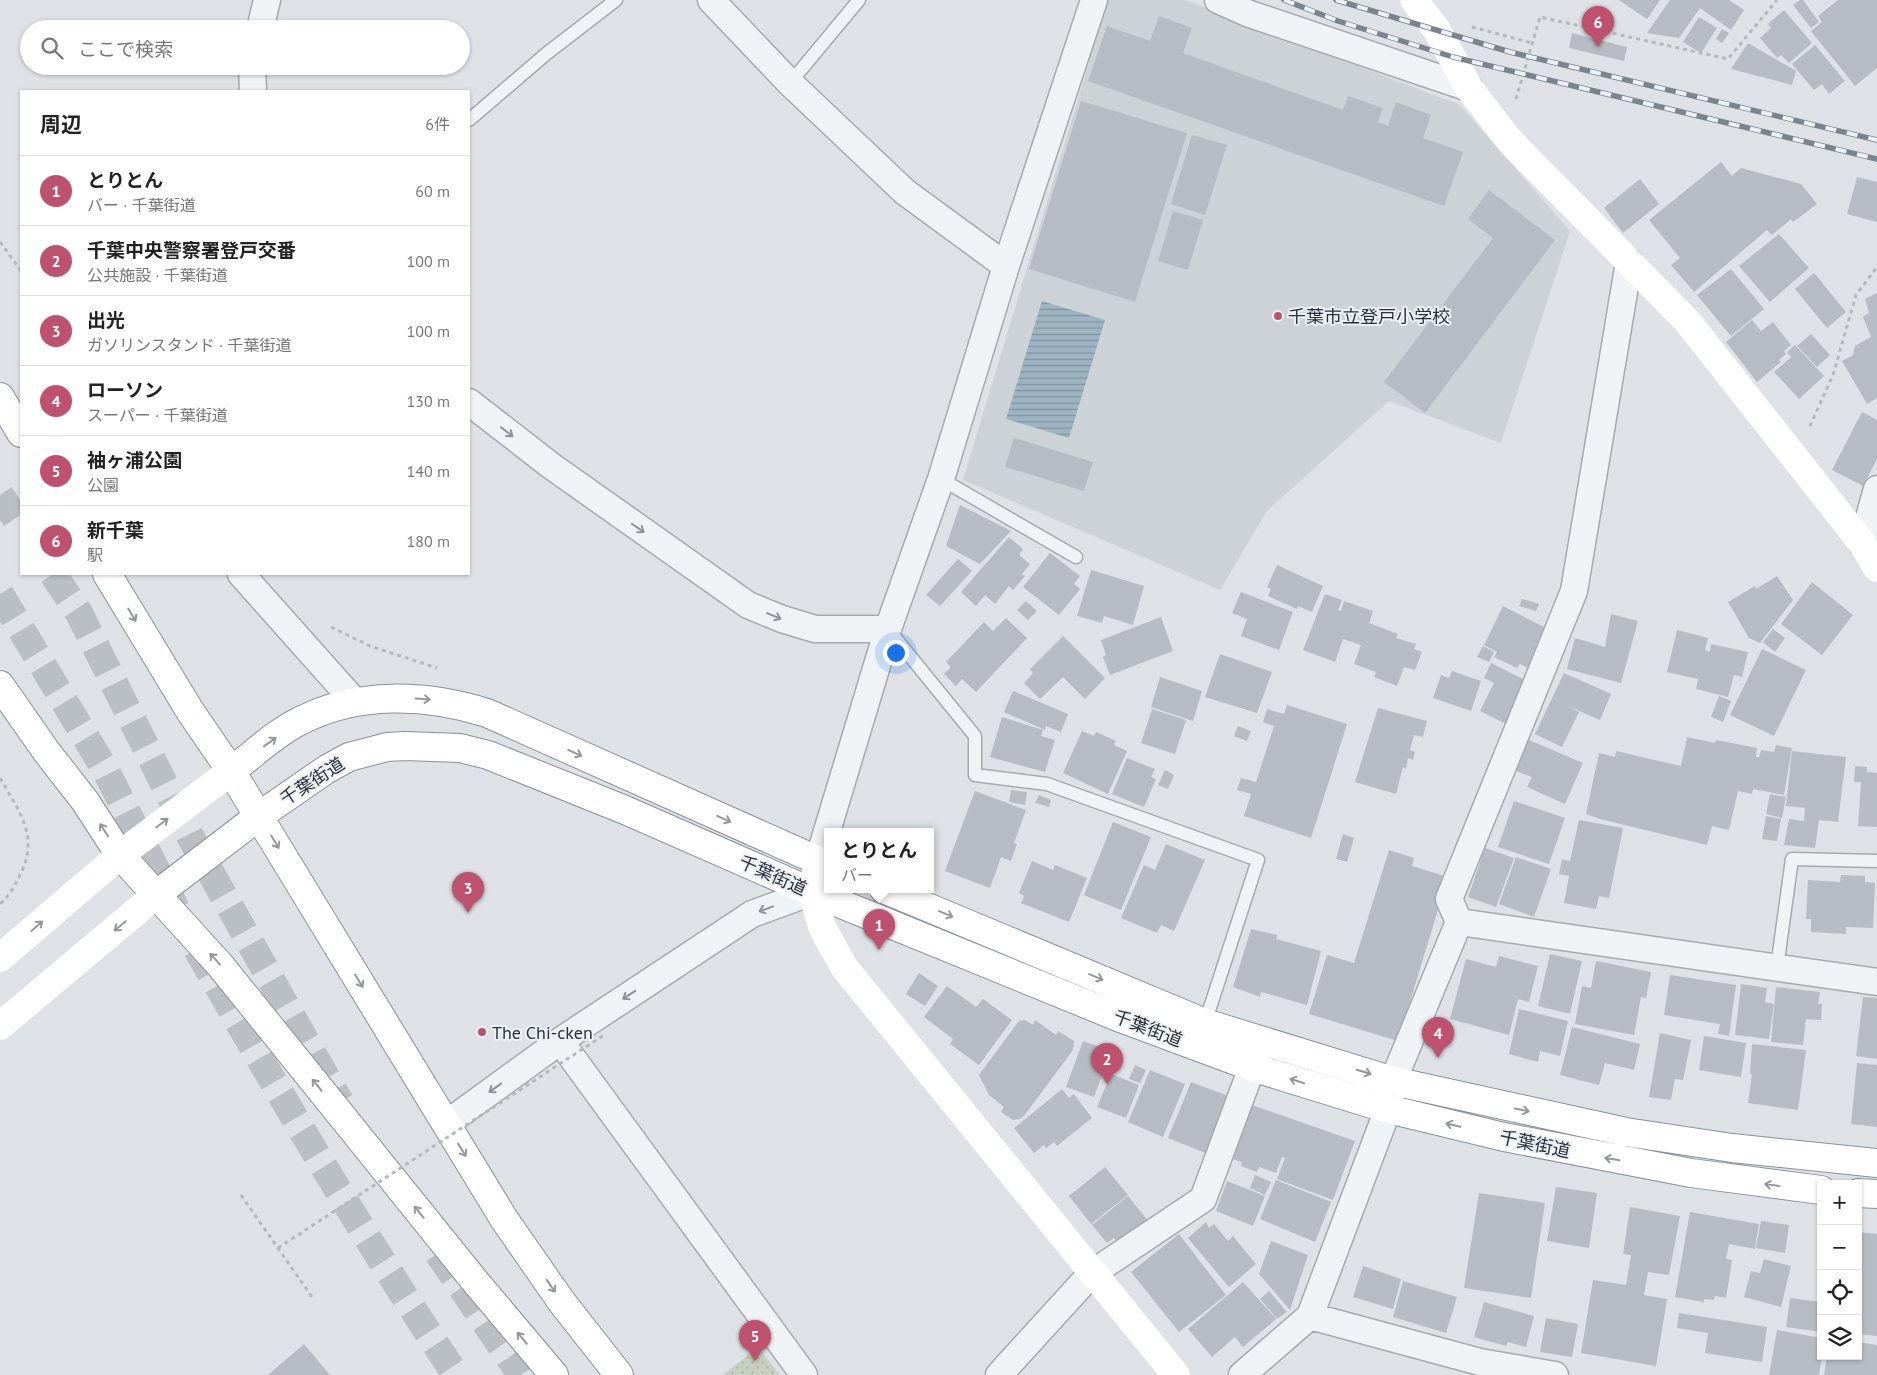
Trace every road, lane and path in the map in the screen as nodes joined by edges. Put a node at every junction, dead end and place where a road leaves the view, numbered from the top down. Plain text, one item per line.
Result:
1 (267, 0) edge
2 (616, 0) edge
3 (711, 0) edge
4 (859, 0) edge
5 (1094, 0) edge
6 (1218, 0) edge
7 (1777, 0) edge
8 (1420, 8) edge
9 (262, 20) edge
10 (1532, 43) junction
11 (252, 75) edge
12 (790, 83) junction
13 (1468, 88) junction
14 (253, 90) edge
15 (470, 119) edge
16 (1505, 135) junction
17 (0, 242) edge
18 (1629, 262) junction
19 (1006, 266) junction
20 (1877, 267) edge
21 (20, 270) edge
22 (470, 403) edge
23 (1795, 458) junction
24 (941, 479) junction
25 (1877, 489) edge
26 (1862, 544) junction
27 (1076, 557) dead end
28 (1877, 568) edge
29 (107, 575) edge
30 (242, 575) edge
31 (888, 629) junction
32 (0, 684) edge
33 (356, 702) junction
34 (231, 771) junction
35 (0, 778) edge
36 (259, 816) junction
37 (833, 828) edge
38 (120, 855) junction
39 (1877, 861) edge
40 (823, 863) edge
41 (812, 892) junction
42 (894, 893) edge
43 (157, 894) junction
44 (0, 904) edge
45 (1459, 922) junction
46 (0, 958) edge
47 (1777, 967) junction
48 (1877, 982) edge
49 (1205, 1022) junction
50 (0, 1026) edge
51 (604, 1035) dead end
52 (560, 1041) junction
53 (1257, 1054) junction
54 (1393, 1081) junction
55 (1388, 1109) junction
56 (446, 1124) junction
57 (1877, 1163) edge
58 (1817, 1190) edge
59 (1862, 1193) edge
60 (1877, 1194) edge
61 (241, 1195) dead end
62 (278, 1248) junction
63 (1091, 1274) junction
64 (312, 1297) dead end
65 (1310, 1316) junction
66 (1485, 1369) edge
67 (550, 1374) edge
68 (619, 1375) edge
69 (804, 1375) edge
70 (999, 1375) edge
71 (1176, 1375) edge
72 (1242, 1375) edge
73 (1555, 1375) edge

1 - 9 street
2 - 15 lane
3 - 12 street
4 - 12 lane
5 - 19 street
6 - 13 street
7 - 10 path
8 - 10 path
8 - 13 main road
10 - 16 path
11 - 14 street
12 - 19 street
13 - 16 main road
16 - 18 main road
17 - 21 path
18 - 23 main road
18 - 45 street
19 - 24 street
20 - 23 path
22 -> 31 street
23 - 26 main road
24 - 27 lane
24 - 31 street
25 - 26 street
26 - 28 main road
29 -> 34 main road
30 - 33 street
31 - 37 street
31 - 49 lane
38 -> 32 main road
34 -> 33 main road, 千葉街道
33 -> 40 main road, 千葉街道
34 - 36 main road
38 -> 34 main road, 千葉街道
35 - 44 path
36 - 41 main road, 千葉街道
36 - 43 main road, 千葉街道
36 -> 56 main road
38 - 43 main road
46 -> 38 main road, 千葉街道
39 - 47 lane
40 - 41 main road
41 -> 52 street
41 - 53 main road, 千葉街道
41 - 63 main road
42 -> 49 main road, 千葉街道
43 -> 50 main road, 千葉街道
67 -> 43 main road
45 - 47 street
45 - 54 street
47 - 48 street
49 - 53 main road, 千葉街道
51 - 62 path, bridge
52 -> 56 street
52 - 69 street
53 -> 54 main road, 千葉街道
55 -> 53 main road, 千葉街道
53 - 63 street
54 - 55 street
54 -> 57 main road, 千葉街道
58 -> 55 main road, 千葉街道
55 - 65 street
56 -> 68 main road
59 - 60 main road
61 - 62 path
62 - 64 path
63 - 70 street
63 - 71 main road
65 - 66 street
65 - 72 street
66 - 73 street

